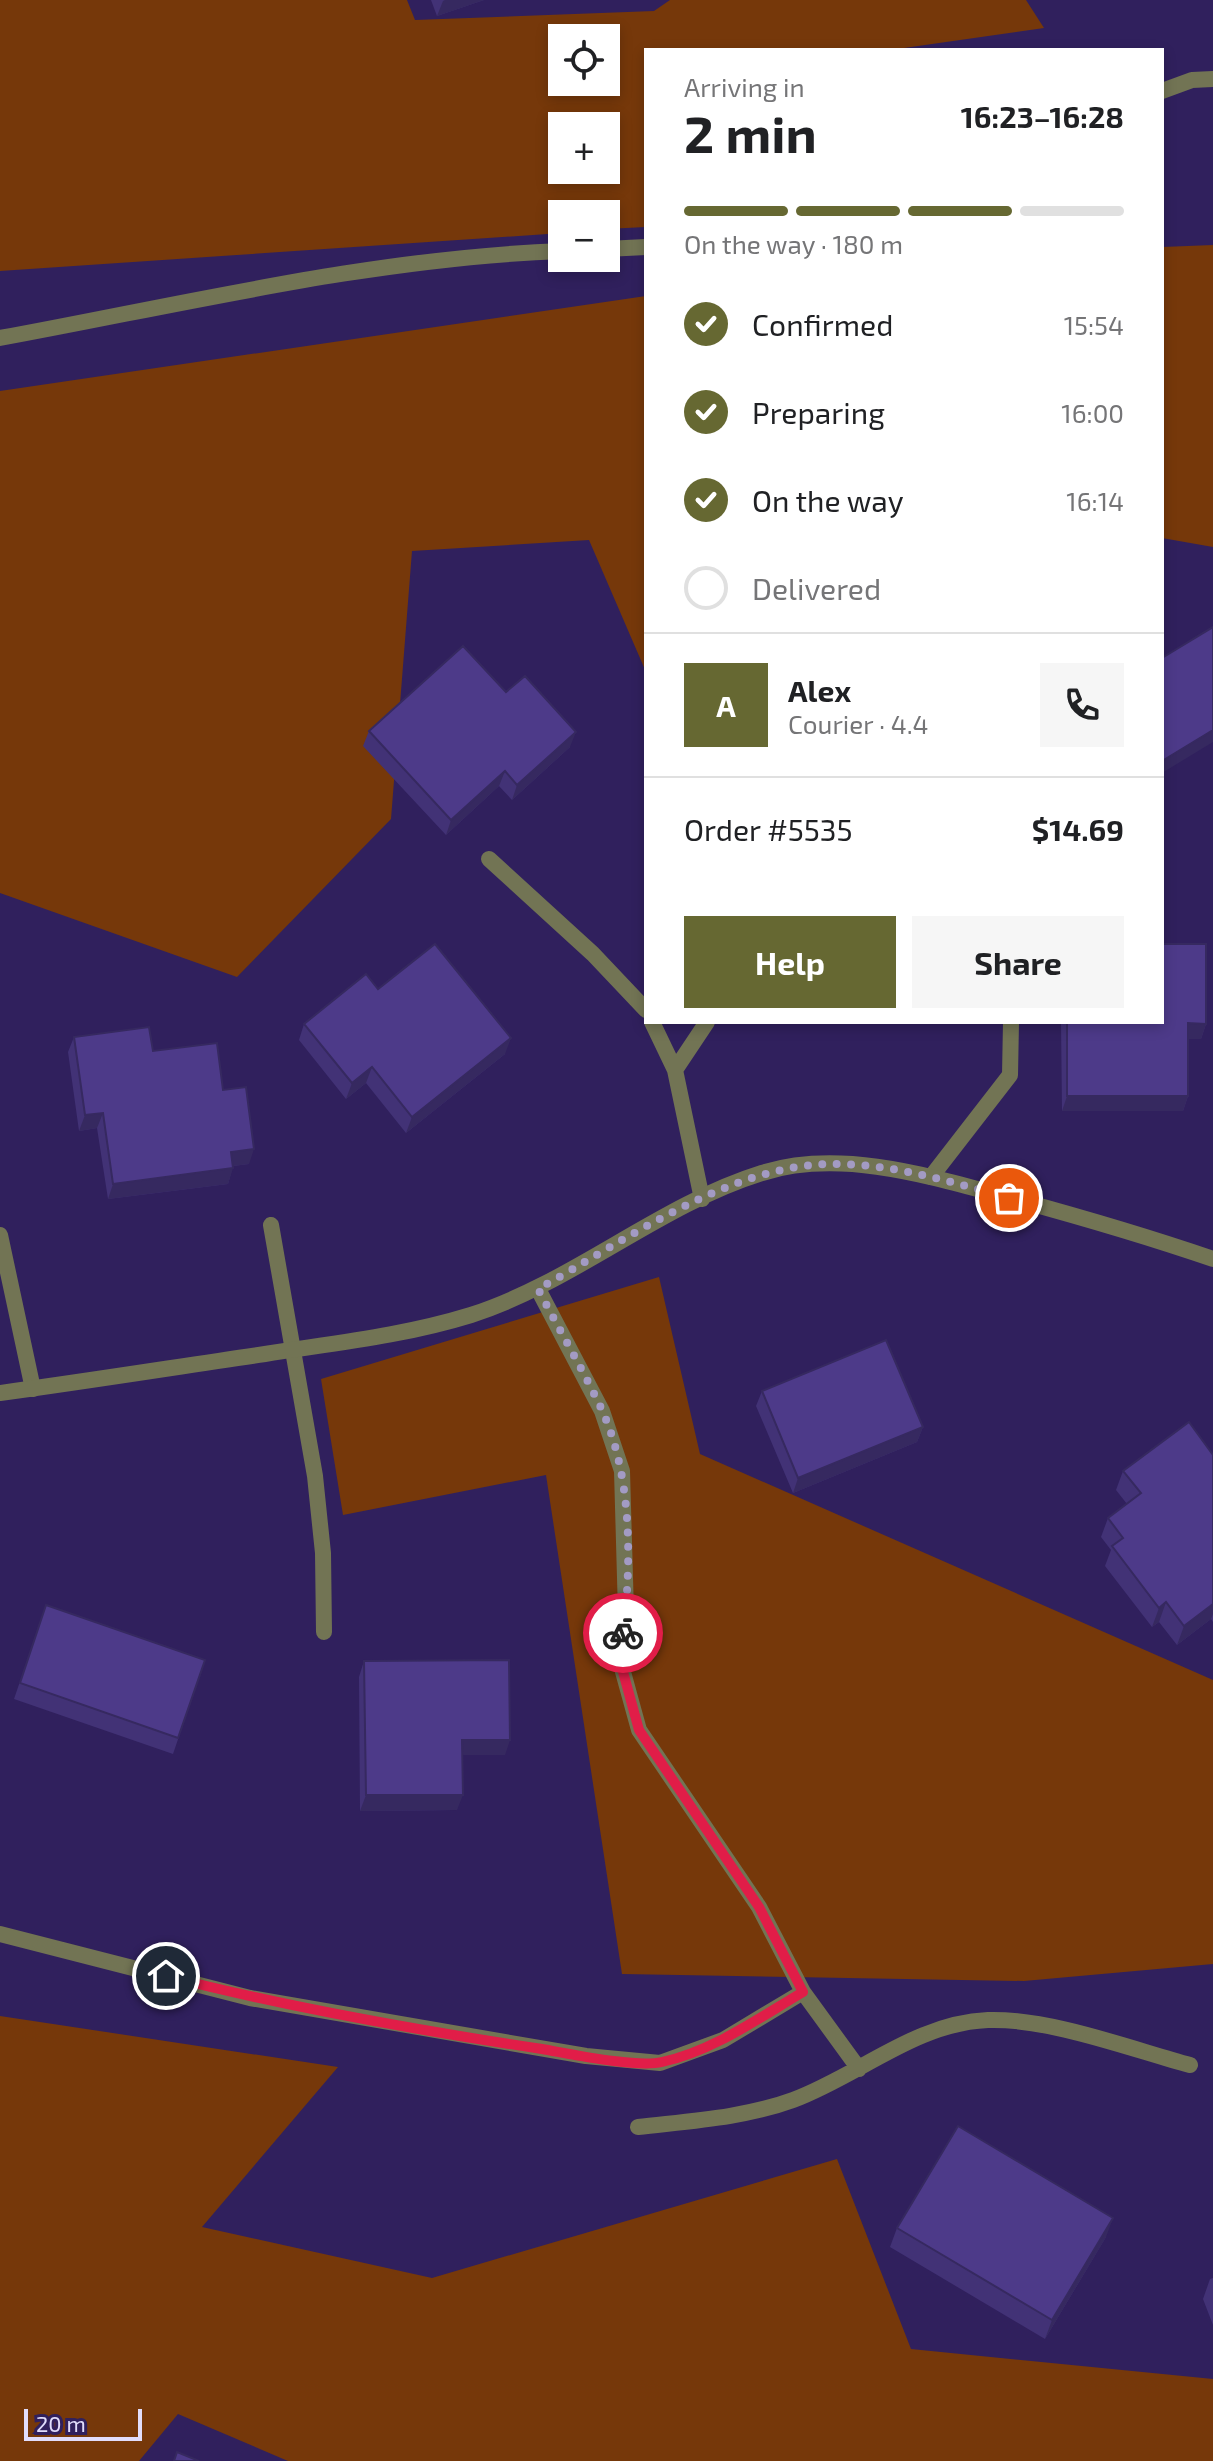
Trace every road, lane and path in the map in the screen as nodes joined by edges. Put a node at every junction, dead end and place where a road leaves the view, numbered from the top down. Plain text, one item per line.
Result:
1 (1213, 79) edge
2 (1164, 90) edge
3 (644, 247) edge
4 (620, 248) edge
5 (548, 252) edge
6 (0, 338) edge
7 (489, 859) dead end
8 (644, 1008) edge
9 (653, 1024) edge
10 (706, 1024) edge
11 (1011, 1024) edge
12 (675, 1070) junction
13 (931, 1177) junction
14 (702, 1199) junction
15 (271, 1225) dead end
16 (0, 1235) edge
17 (1213, 1259) edge
18 (538, 1289) junction
19 (291, 1350) junction
20 (33, 1389) junction
21 (0, 1393) edge
22 (324, 1632) dead end
23 (0, 1934) edge
24 (803, 1992) junction
25 (1190, 2065) dead end
26 (859, 2069) junction
27 (638, 2127) dead end

1 - 2 street
3 - 4 street
5 - 6 street
7 - 8 street
9 - 12 street
10 - 12 street
11 - 13 street
12 - 14 street
13 - 14 street
13 - 17 street
14 - 18 street
15 - 19 street
16 - 20 street
18 - 19 street
18 - 24 street
19 - 20 street
19 - 22 street
20 - 21 street
23 - 24 street
24 - 26 street
25 - 26 street
26 - 27 street

